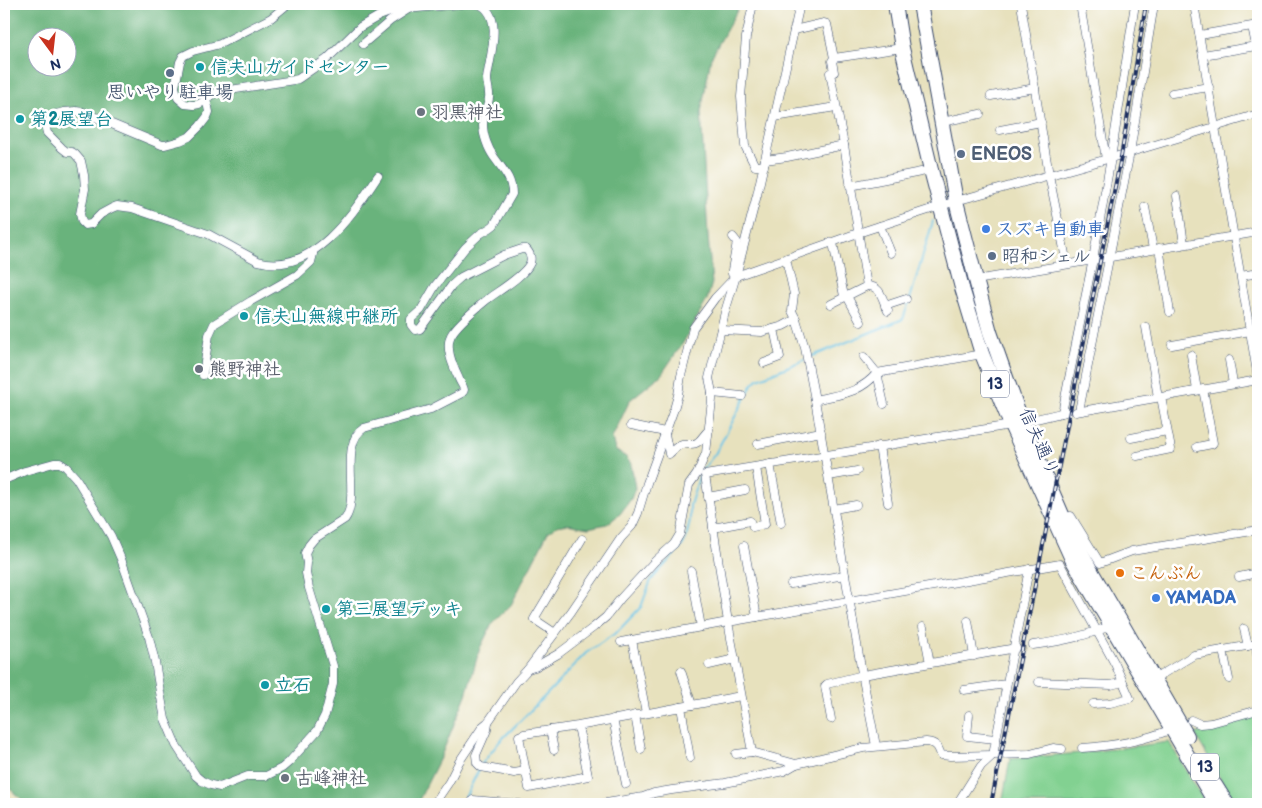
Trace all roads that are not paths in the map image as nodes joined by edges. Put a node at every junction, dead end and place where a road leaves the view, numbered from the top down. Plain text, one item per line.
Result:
1 (288, 4) edge
2 (462, 4) edge
3 (478, 4) edge
4 (753, 4) edge
5 (800, 4) edge
6 (895, 4) edge
7 (920, 4) edge
8 (1021, 4) edge
9 (1080, 4) edge
10 (1134, 4) edge
11 (1154, 4) edge
12 (1194, 4) edge
13 (408, 8) junction
14 (794, 30) junction
15 (1200, 35) junction
16 (363, 44) dead end
17 (902, 48) junction
18 (1203, 55) junction
19 (834, 58) junction
20 (1209, 87) junction
21 (1035, 88) junction
22 (1172, 93) dead end
23 (992, 96) dead end
24 (206, 100) junction
25 (836, 107) junction
26 (980, 114) dead end
27 (1258, 114) edge
28 (775, 117) junction
29 (942, 122) junction
30 (1041, 122) junction
31 (1216, 127) junction
32 (1000, 130) dead end
33 (844, 145) junction
34 (1130, 152) junction
35 (1109, 159) junction
36 (765, 163) junction
37 (931, 170) junction
38 (1049, 175) junction
39 (378, 176) dead end
40 (850, 186) junction
41 (1177, 196) dead end
42 (956, 201) junction
43 (940, 207) junction
44 (1145, 207) dead end
45 (880, 226) junction
46 (1258, 232) edge
47 (858, 233) junction
48 (1234, 236) junction
49 (733, 237) dead end
50 (833, 243) junction
51 (1184, 244) junction
52 (1156, 249) junction
53 (313, 251) junction
54 (890, 253) dead end
55 (1110, 256) junction
56 (786, 259) junction
57 (1093, 259) junction
58 (1066, 264) junction
59 (1258, 273) edge
60 (736, 276) junction
61 (1241, 276) junction
62 (976, 280) junction
63 (868, 286) junction
64 (846, 297) junction
65 (906, 299) dead end
66 (831, 304) dead end
67 (1170, 312) dead end
68 (796, 319) junction
69 (862, 322) dead end
70 (1146, 327) dead end
71 (774, 329) junction
72 (721, 330) junction
73 (1250, 331) junction
74 (1172, 345) dead end
75 (982, 354) junction
76 (1191, 355) dead end
77 (864, 358) dead end
78 (1228, 360) dead end
79 (764, 363) dead end
80 (877, 373) junction
81 (203, 375) dead end
82 (1258, 379) edge
83 (1233, 384) junction
84 (1200, 390) junction
85 (712, 394) junction
86 (742, 396) dead end
87 (1159, 397) junction
88 (815, 400) junction
89 (884, 404) dead end
90 (1017, 423) junction
91 (631, 425) dead end
92 (709, 430) junction
93 (1167, 431) junction
94 (821, 432) junction
95 (665, 433) junction
96 (1131, 438) dead end
97 (758, 444) dead end
98 (878, 446) junction
99 (1197, 448) dead end
100 (825, 455) junction
101 (1137, 456) dead end
102 (770, 464) junction
103 (756, 467) junction
104 (857, 471) dead end
105 (701, 474) junction
106 (829, 476) junction
107 (4, 480) edge
108 (745, 490) dead end
109 (708, 497) junction
110 (888, 503) dead end
111 (856, 505) dead end
112 (834, 509) junction
113 (1063, 516) junction
114 (781, 523) dead end
115 (713, 528) junction
116 (1258, 530) edge
117 (582, 540) dead end
118 (744, 546) dead end
119 (1066, 561) junction
120 (1029, 569) junction
121 (690, 571) dead end
122 (1258, 573) edge
123 (845, 575) junction
124 (1239, 577) dead end
125 (791, 584) dead end
126 (850, 600) junction
127 (757, 617) junction
128 (968, 621) dead end
129 (728, 622) junction
130 (1116, 623) junction
131 (701, 627) junction
132 (923, 627) dead end
133 (1244, 629) dead end
134 (1098, 631) junction
135 (555, 633) junction
136 (632, 640) junction
137 (621, 642) dead end
138 (1033, 645) tunnel mouth
139 (1254, 645) edge
140 (1016, 648) junction
141 (1223, 650) junction
142 (974, 656) junction
143 (735, 659) junction
144 (1258, 660) edge
145 (930, 664) junction
146 (709, 665) dead end
147 (528, 670) junction
148 (680, 671) dead end
149 (863, 675) junction
150 (1154, 679) junction
151 (1229, 679) dead end
152 (1039, 682) dead end
153 (1123, 682) junction
154 (1006, 684) junction
155 (964, 690) dead end
156 (741, 696) junction
157 (1094, 704) dead end
158 (692, 705) junction
159 (680, 707) junction
160 (1258, 710) edge
161 (646, 713) junction
162 (635, 715) junction
163 (969, 715) dead end
164 (613, 719) junction
165 (831, 719) dead end
166 (488, 722) junction
167 (578, 726) junction
168 (1180, 728) junction
169 (550, 730) junction
170 (996, 739) junction
171 (876, 746) junction
172 (1082, 748) dead end
173 (1062, 749) dead end
174 (554, 750) dead end
175 (641, 750) dead end
176 (752, 752) junction
177 (736, 754) dead end
178 (993, 755) junction
179 (690, 758) dead end
180 (796, 764) junction
181 (526, 771) junction
182 (626, 784) dead end
183 (473, 800) dead end
184 (434, 804) edge
185 (520, 804) edge
186 (600, 804) edge
187 (957, 804) edge
188 (1216, 804) edge
189 (1227, 804) edge

1 - 24 street
2 - 13 street
3 - 107 street
4 - 36 street
5 - 14 street
6 - 17 highway, 信夫通り / 13
7 - 29 highway, 信夫通り / 13
8 - 21 street
9 - 35 street
10 - 35 street
11 - 34 street
12 - 15 street
13 - 16 street
13 - 24 street
14 - 19 street
14 - 28 street
15 - 18 street
15 - 18 street
17 - 19 street
17 - 37 highway, 信夫通り / 13
18 - 20 street
19 - 25 street
20 - 22 street
20 - 31 street
21 - 23 street
21 - 30 street
24 - 53 street
25 - 28 street
25 - 33 street
26 - 29 street
27 - 31 street
28 - 36 street
29 - 42 highway, 信夫通り / 13
30 - 32 street
30 - 38 street
31 - 34 street
31 - 48 street
33 - 36 street
33 - 40 street
34 - 35 street
34 - 55 street
35 - 38 street
35 - 57 street
36 - 60 street
37 - 40 street
37 - 43 highway, 信夫通り / 13
38 - 42 street
38 - 58 street
39 - 53 street
40 - 47 street
41 - 51 street
42 - 43 street
42 - 62 highway, 信夫通り / 13
43 - 45 street
43 - 75 highway, 信夫通り / 13
44 - 52 street
45 - 47 street
45 - 54 street
46 - 48 street
47 - 50 street
47 - 63 street
48 - 51 street
48 - 61 street
49 - 60 street
50 - 56 street
50 - 64 street
51 - 52 street
52 - 55 street
52 - 67 street
53 - 81 street
55 - 57 street
55 - 87 street
56 - 60 street
56 - 68 street
57 - 58 street
57 - 90 street
58 - 62 street
59 - 61 street
60 - 72 street
60 - 95 street
61 - 73 street
62 - 90 highway, 信夫通り / 13
63 - 64 street
63 - 65 street
64 - 66 street
64 - 69 street
68 - 71 street
68 - 88 street
70 - 87 street
71 - 72 street
71 - 79 street
72 - 85 street
73 - 74 street
73 - 82 street
75 - 80 street
75 - 90 highway, 信夫通り / 13
76 - 84 street
77 - 80 street
78 - 83 street
80 - 88 street
80 - 89 street
82 - 83 street
83 - 84 street
84 - 87 street
84 - 99 street
85 - 86 street
85 - 92 street
87 - 93 street
88 - 94 street
90 - 98 street
90 - 113 highway, 信夫通り / 13
90 - 119 highway, 信夫通り / 13
91 - 95 street
92 - 95 street
92 - 105 street
93 - 96 street
93 - 101 street
94 - 97 street
94 - 100 street
95 - 135 street
98 - 100 street
98 - 110 street
100 - 102 street
100 - 106 street
102 - 103 street
102 - 114 street
103 - 105 street
103 - 115 street
104 - 106 street
105 - 109 street
105 - 147 street
106 - 112 street
108 - 109 street
109 - 115 street
111 - 112 street
112 - 123 street
113 - 116 street
113 - 130 highway, 信夫通り / 13
115 - 129 street
117 - 135 street
118 - 127 street
119 - 120 street
119 - 130 highway, 信夫通り / 13
119 - 134 street
120 - 126 street
120 - 140 street
121 - 131 street
122 - 124 street
123 - 125 street
123 - 126 street
126 - 127 street
126 - 149 street
127 - 129 street
128 - 142 street
129 - 131 street
129 - 143 street
130 - 134 street
130 - 150 highway, 信夫通り / 13
130 - 168 highway, 信夫通り / 13
131 - 136 street
132 - 145 street
133 - 139 street
134 - 138 street
134 - 153 street
135 - 147 street
136 - 137 street
136 - 161 street
139 - 141 street
139 - 144 street
140 - 142 street
140 - 154 street
141 - 150 street
141 - 151 street
142 - 145 street
143 - 146 street
143 - 156 street
145 - 149 street
147 - 166 street
148 - 158 street
149 - 165 street
149 - 171 street
150 - 168 highway, 信夫通り / 13
152 - 153 street
153 - 157 street
154 - 155 street
154 - 170 street
156 - 158 street
156 - 176 street
158 - 159 street
159 - 161 street
159 - 179 street
160 - 168 street
161 - 162 street
162 - 164 street
162 - 175 street
163 - 170 street
164 - 167 street
164 - 182 street
166 - 181 street
166 - 184 street
167 - 169 street
167 - 181 street
168 - 172 street
168 - 188 highway, 信夫通り / 13
168 - 189 highway, 信夫通り / 13
169 - 174 street
169 - 181 street
170 - 178 street
171 - 178 street
171 - 180 street
173 - 178 street
176 - 177 street
176 - 180 street
178 - 187 street
180 - 186 street
183 - 185 street

